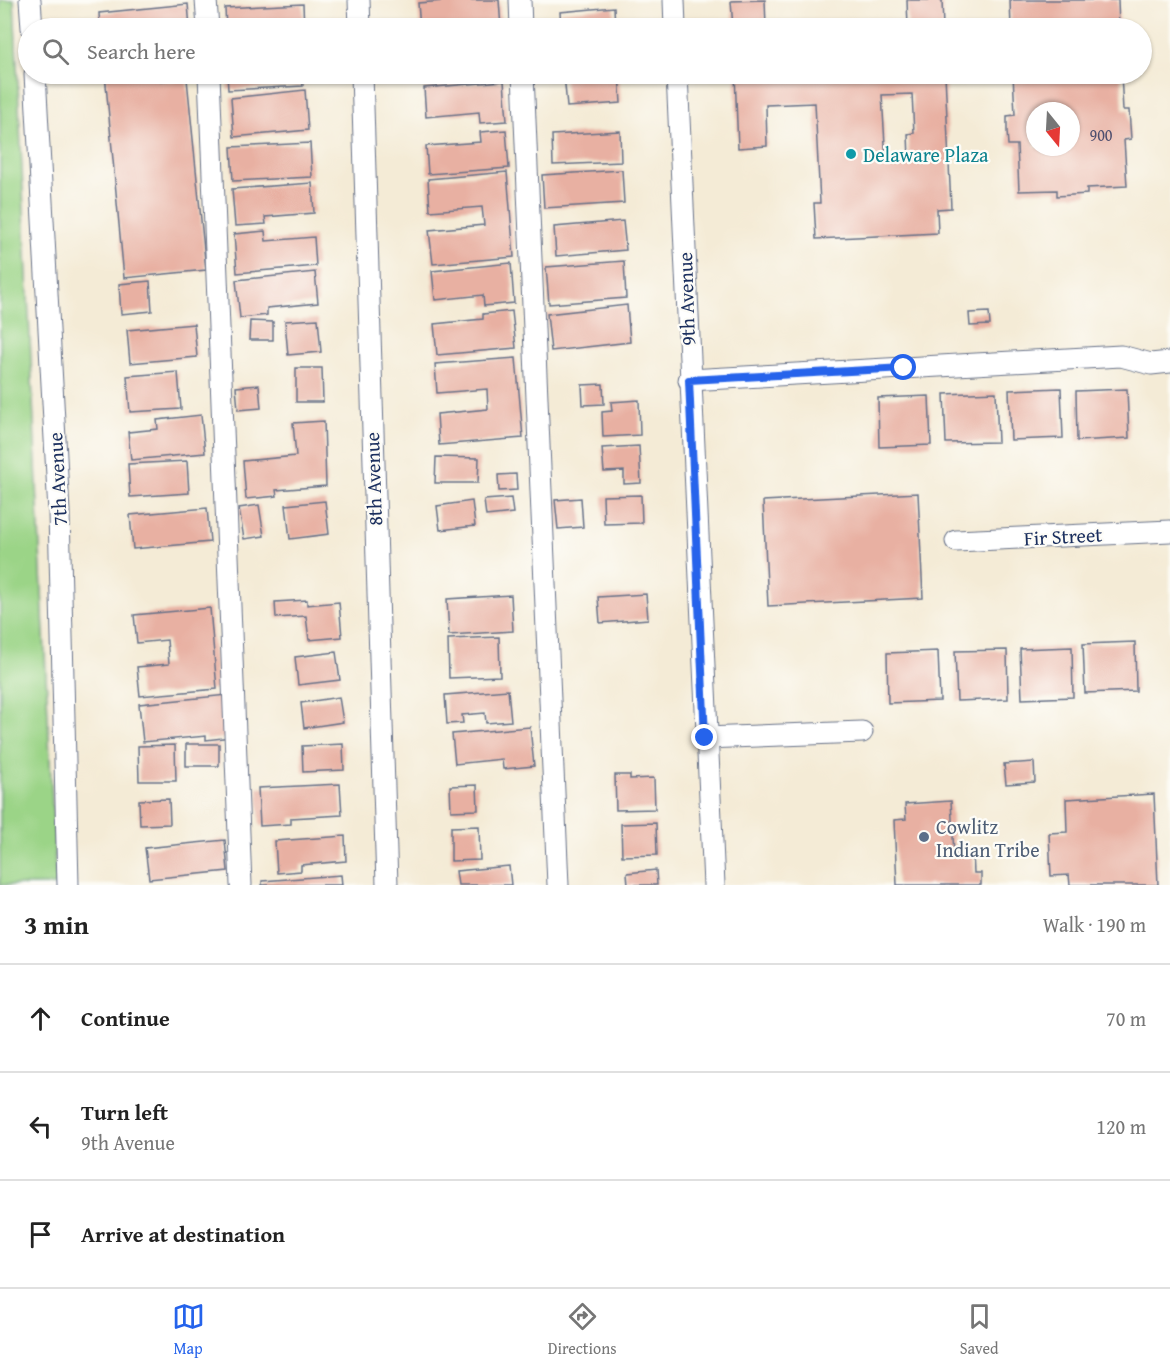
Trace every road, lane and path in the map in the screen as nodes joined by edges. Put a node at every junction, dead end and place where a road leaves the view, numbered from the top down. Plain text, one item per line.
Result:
1 (30, 0) edge
2 (206, 0) edge
3 (360, 0) edge
4 (520, 0) edge
5 (674, 0) edge
6 (31, 18) edge
7 (207, 18) edge
8 (360, 18) edge
9 (521, 18) edge
10 (675, 18) edge
11 (35, 84) edge
12 (209, 84) edge
13 (362, 84) edge
14 (523, 84) edge
15 (676, 84) edge
16 (1170, 363) edge
17 (689, 380) junction
18 (1168, 531) edge
19 (956, 541) dead end
20 (862, 732) dead end
21 (705, 738) junction
22 (68, 885) edge
23 (241, 885) edge
24 (387, 885) edge
25 (558, 885) edge
26 (714, 885) edge

1 - 6 street
2 - 7 street
3 - 8 street
4 - 9 street
5 - 10 street
11 - 22 street, 7th Avenue
12 - 23 street
13 - 24 street, 8th Avenue
14 - 25 street
15 - 17 street, 9th Avenue
16 - 17 street
17 - 21 street, 9th Avenue
18 - 19 street, Fir Street
20 - 21 street
21 - 26 street, 9th Avenue

